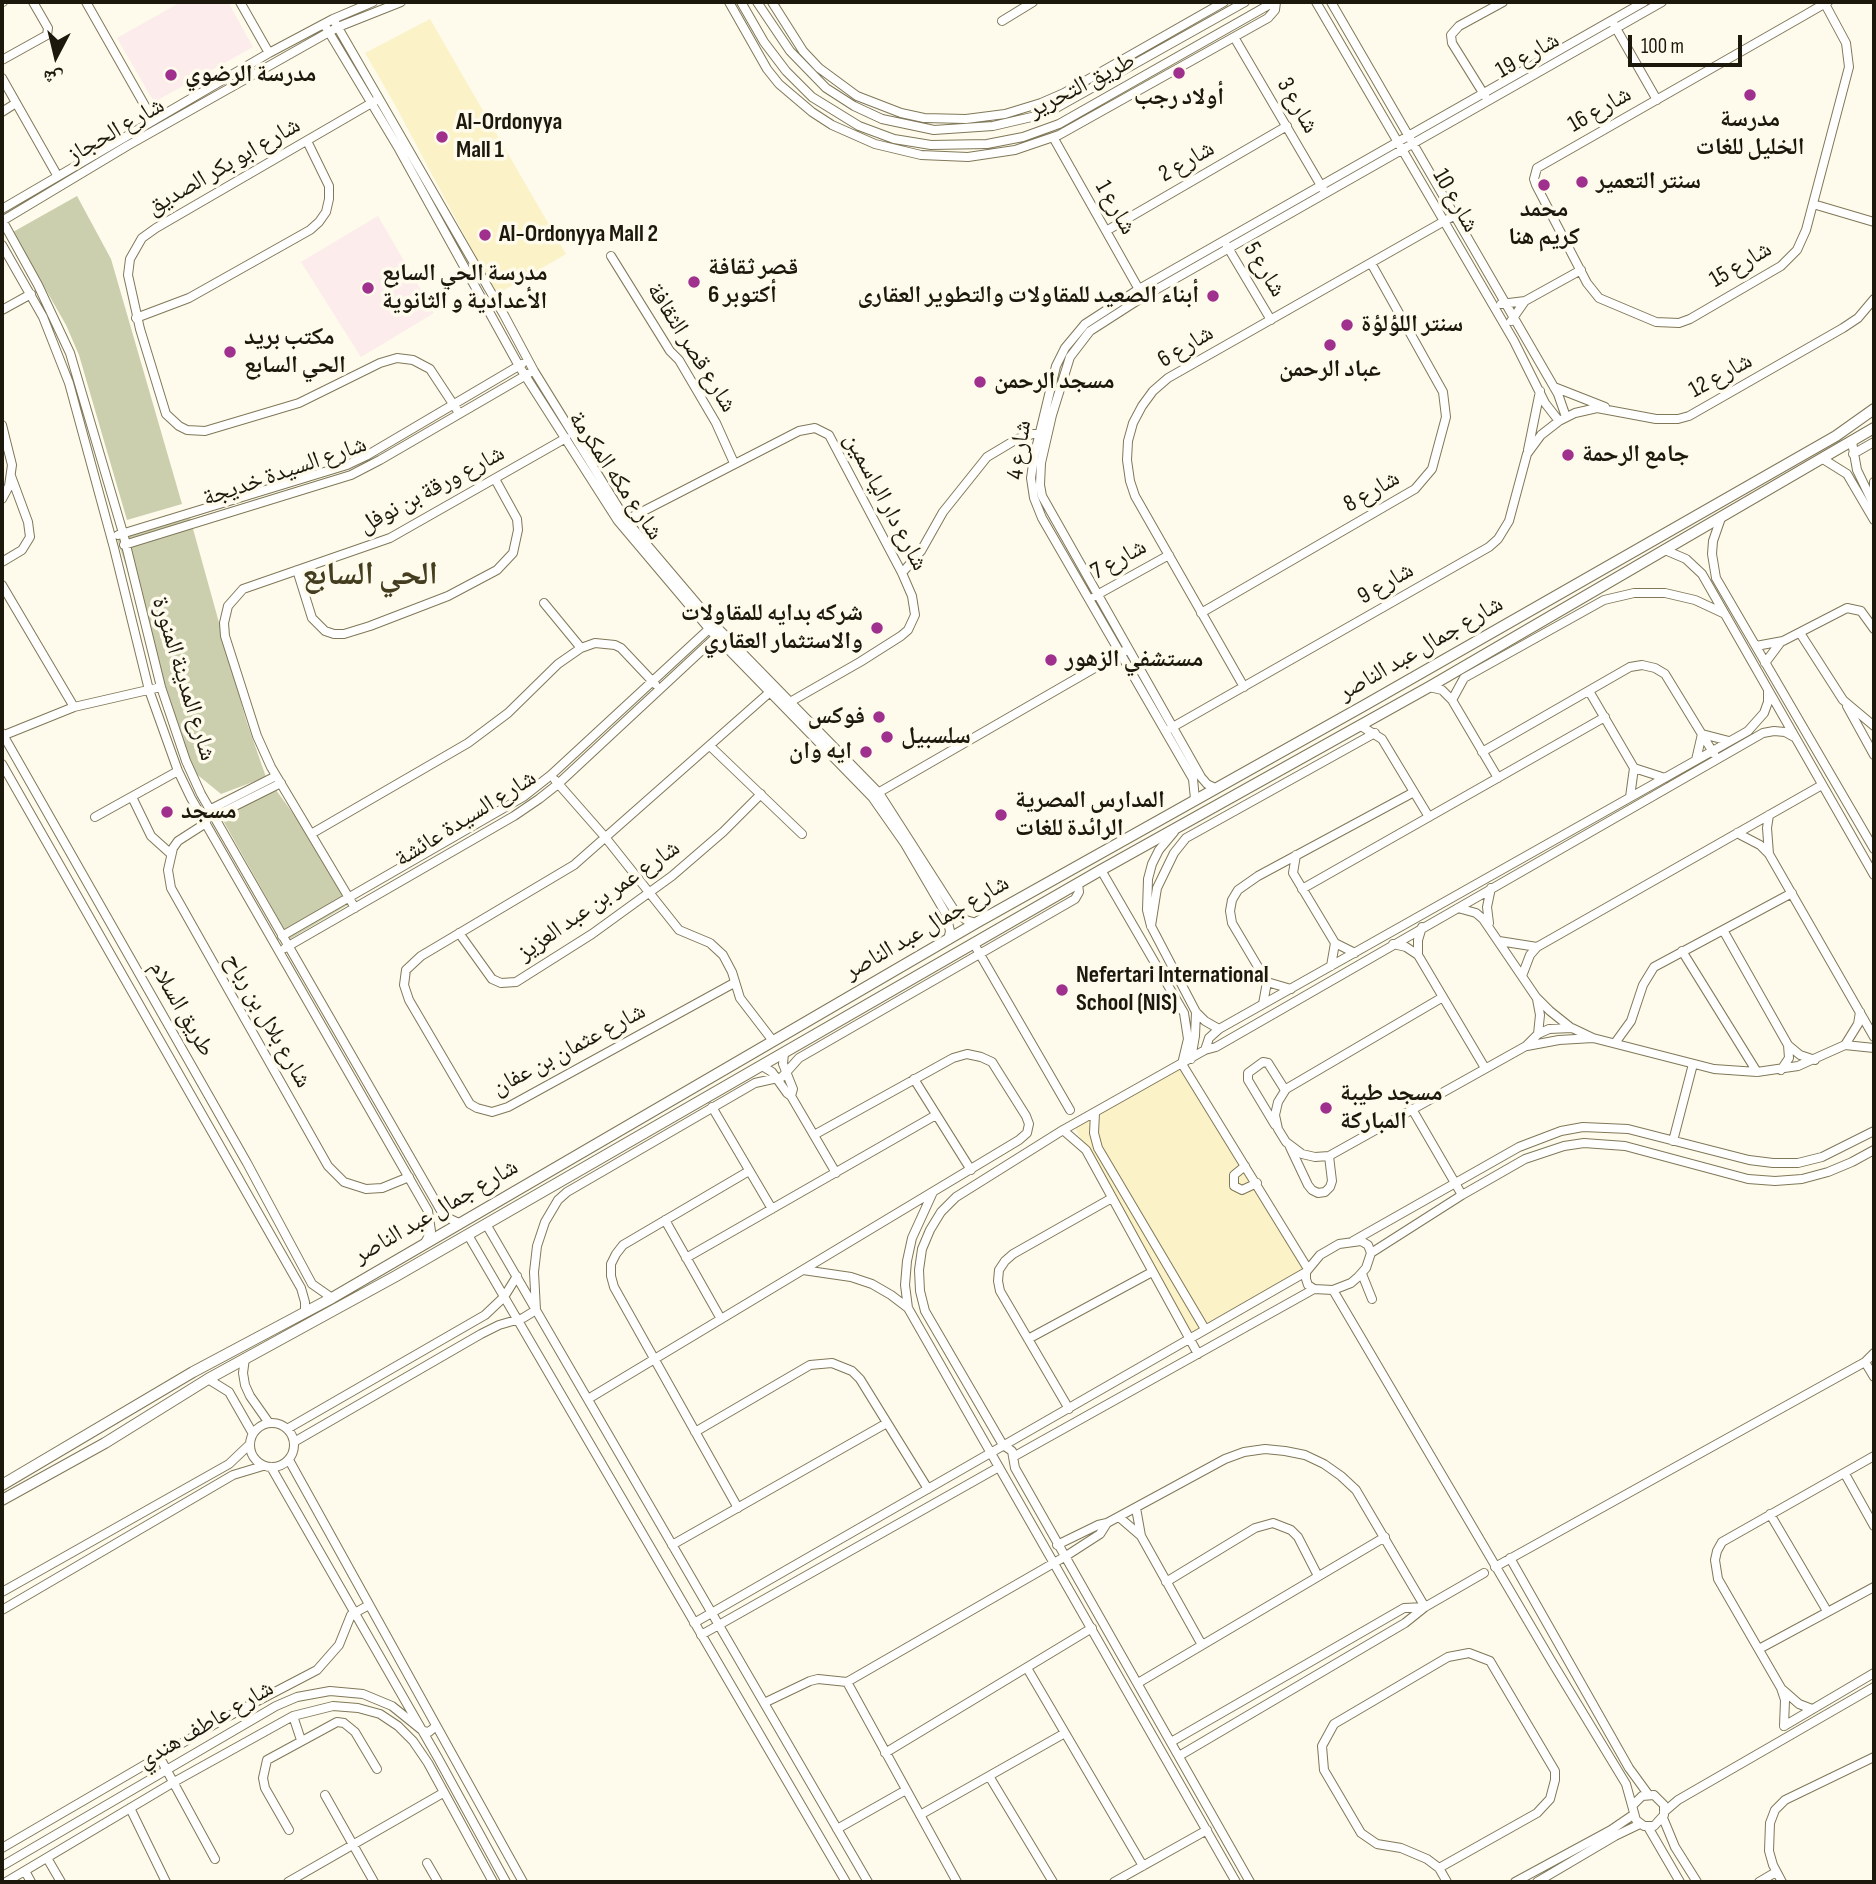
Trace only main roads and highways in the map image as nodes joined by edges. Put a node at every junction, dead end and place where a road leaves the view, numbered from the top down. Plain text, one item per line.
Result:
1 (1874, 409) edge
2 (1874, 428) edge
3 (1537, 607) junction
4 (1545, 620) junction
5 (1511, 622) junction
6 (1518, 635) junction
7 (637, 1121) junction
8 (618, 1132) junction
9 (645, 1133) junction
10 (625, 1144) junction
11 (2, 1485) edge
12 (2, 1500) edge

1 - 3 main road, شارع جمال عبد الناصر
2 - 4 main road, شارع جمال عبد الناصر
3 - 4 main road
3 - 5 main road, شارع جمال عبد الناصر
4 - 6 main road, شارع جمال عبد الناصر
5 - 6 main road
5 - 7 main road, شارع جمال عبد الناصر
6 - 9 main road, شارع جمال عبد الناصر
7 - 8 main road, شارع جمال عبد الناصر
7 - 9 main road
8 - 10 main road
8 - 11 main road, شارع جمال عبد الناصر
9 - 10 main road, شارع جمال عبد الناصر
10 - 12 main road, شارع جمال عبد الناصر

